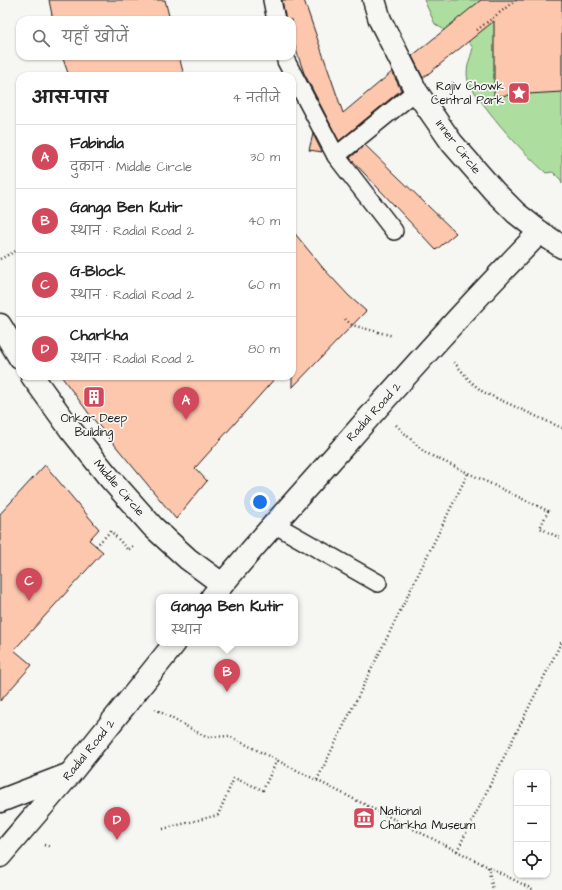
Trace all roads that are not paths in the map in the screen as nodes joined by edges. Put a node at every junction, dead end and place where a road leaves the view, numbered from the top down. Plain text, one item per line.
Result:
1 (272, 0) edge
2 (374, 0) edge
3 (275, 16) edge
4 (286, 60) edge
5 (292, 72) edge
6 (296, 80) edge
7 (416, 90) junction
8 (336, 156) junction
9 (394, 231) dead end
10 (540, 232) junction
11 (562, 247) edge
12 (0, 325) edge
13 (16, 351) edge
14 (35, 380) edge
15 (274, 524) junction
16 (378, 583) dead end
17 (217, 591) edge
18 (173, 646) edge
19 (70, 774) junction
20 (0, 801) edge
21 (0, 856) edge

1 - 3 lane
2 - 7 street, Inner Circle
4 - 5 lane
6 - 8 lane
7 - 8 lane
7 - 10 street, Inner Circle
8 - 9 lane
10 - 11 street, Inner Circle
10 - 15 street, Radial Road 2
12 - 13 street
14 - 17 street, Middle Circle
15 - 16 lane
15 - 17 street, Radial Road 2
18 - 19 street, Radial Road 2
19 - 20 street
19 - 21 street, Radial Road 2

